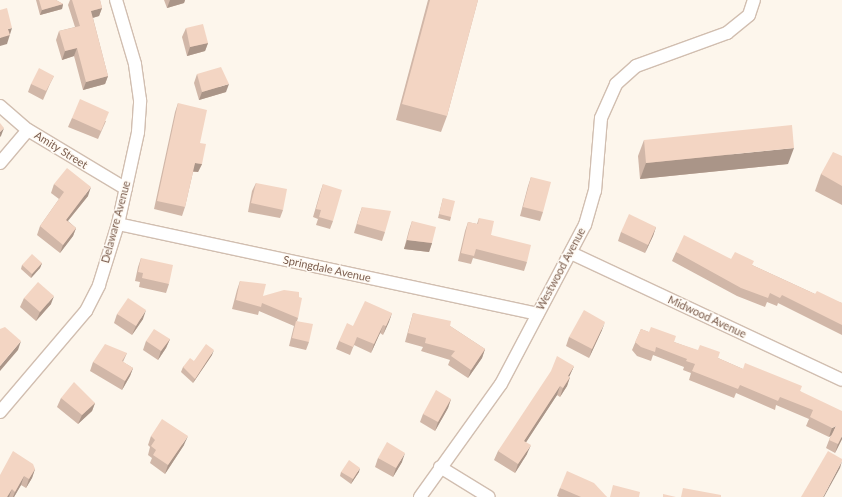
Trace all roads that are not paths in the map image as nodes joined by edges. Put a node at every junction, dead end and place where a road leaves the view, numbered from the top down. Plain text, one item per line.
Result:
1 (116, 0) edge
2 (754, 0) edge
3 (0, 106) edge
4 (28, 130) junction
5 (0, 163) edge
6 (126, 189) junction
7 (118, 224) junction
8 (571, 253) junction
9 (537, 314) junction
10 (842, 380) edge
11 (0, 412) edge
12 (440, 467) junction
13 (420, 497) edge
14 (489, 497) edge

1 - 6 street, Delaware Avenue
2 - 8 street, Westwood Avenue
3 - 4 street, Amity Street
4 - 5 street
4 - 6 street, Amity Street
6 - 7 street, Delaware Avenue
7 - 9 street, Springdale Avenue
7 - 11 street, Delaware Avenue
8 - 9 street, Westwood Avenue
8 - 10 street, Midwood Avenue
9 - 12 street, Westwood Avenue
12 - 13 street, Westwood Avenue
12 - 14 street

